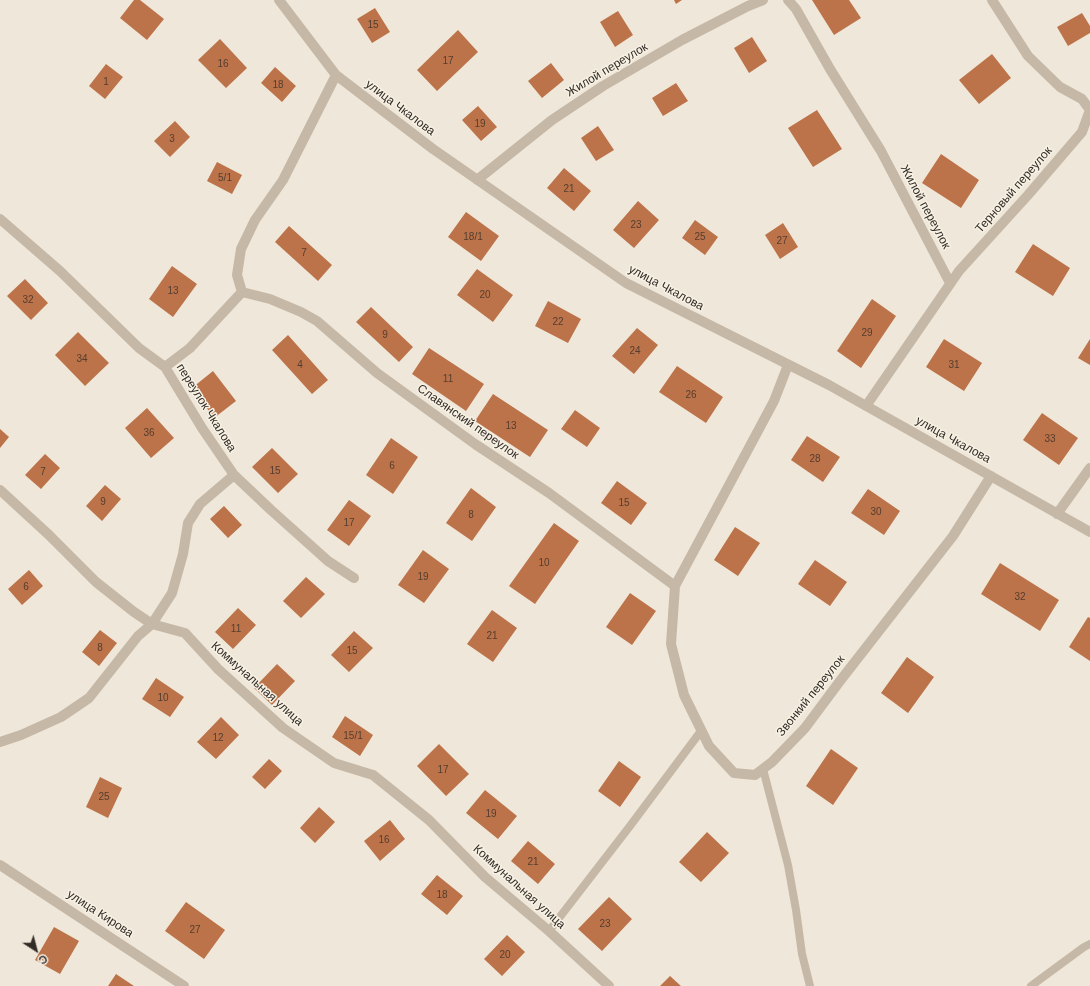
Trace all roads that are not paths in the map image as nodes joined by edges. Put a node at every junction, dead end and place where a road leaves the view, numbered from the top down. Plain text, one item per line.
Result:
1 (279, 0) edge
2 (762, 0) edge
3 (788, 0) edge
4 (992, 0) edge
5 (336, 75) junction
6 (477, 180) junction
7 (0, 218) edge
8 (950, 283) junction
9 (242, 292) junction
10 (788, 365) junction
11 (165, 367) junction
12 (866, 406) junction
13 (1090, 468) edge
14 (234, 474) junction
15 (991, 476) junction
16 (0, 490) edge
17 (1057, 514) junction
18 (1090, 532) edge
19 (354, 578) dead end
20 (675, 586) junction
21 (152, 624) junction
22 (701, 730) junction
23 (0, 742) edge
24 (763, 769) junction
25 (0, 865) edge
26 (549, 931) junction
27 (1090, 944) edge
28 (184, 986) edge
29 (609, 986) edge
30 (810, 986) edge
31 (1032, 986) edge

1 - 5 street, улица Чкалова
2 - 6 street, Жилой переулок
3 - 8 street, Жилой переулок
4 - 8 street, Терновый переулок
5 - 6 street, улица Чкалова
5 - 9 street
6 - 10 street, улица Чкалова
7 - 11 street, переулок Чкалова
8 - 12 street, Терновый переулок
9 - 11 street
9 - 20 street, Славянский переулок
10 - 12 street, улица Чкалова
10 - 20 street, Звонкий переулок
11 - 14 street, переулок Чкалова
12 - 15 street, улица Чкалова
13 - 17 street
14 - 19 street, переулок Чкалова
14 - 21 street
15 - 17 street, улица Чкалова
15 - 24 street, Звонкий переулок
16 - 21 street, Коммунальная улица
17 - 18 street, улица Чкалова
20 - 22 street, Звонкий переулок
21 - 23 street
21 - 26 street, Коммунальная улица
22 - 24 street, Звонкий переулок
22 - 26 lane
24 - 30 lane
25 - 28 street, улица Кирова
26 - 29 street, Коммунальная улица
27 - 31 lane

